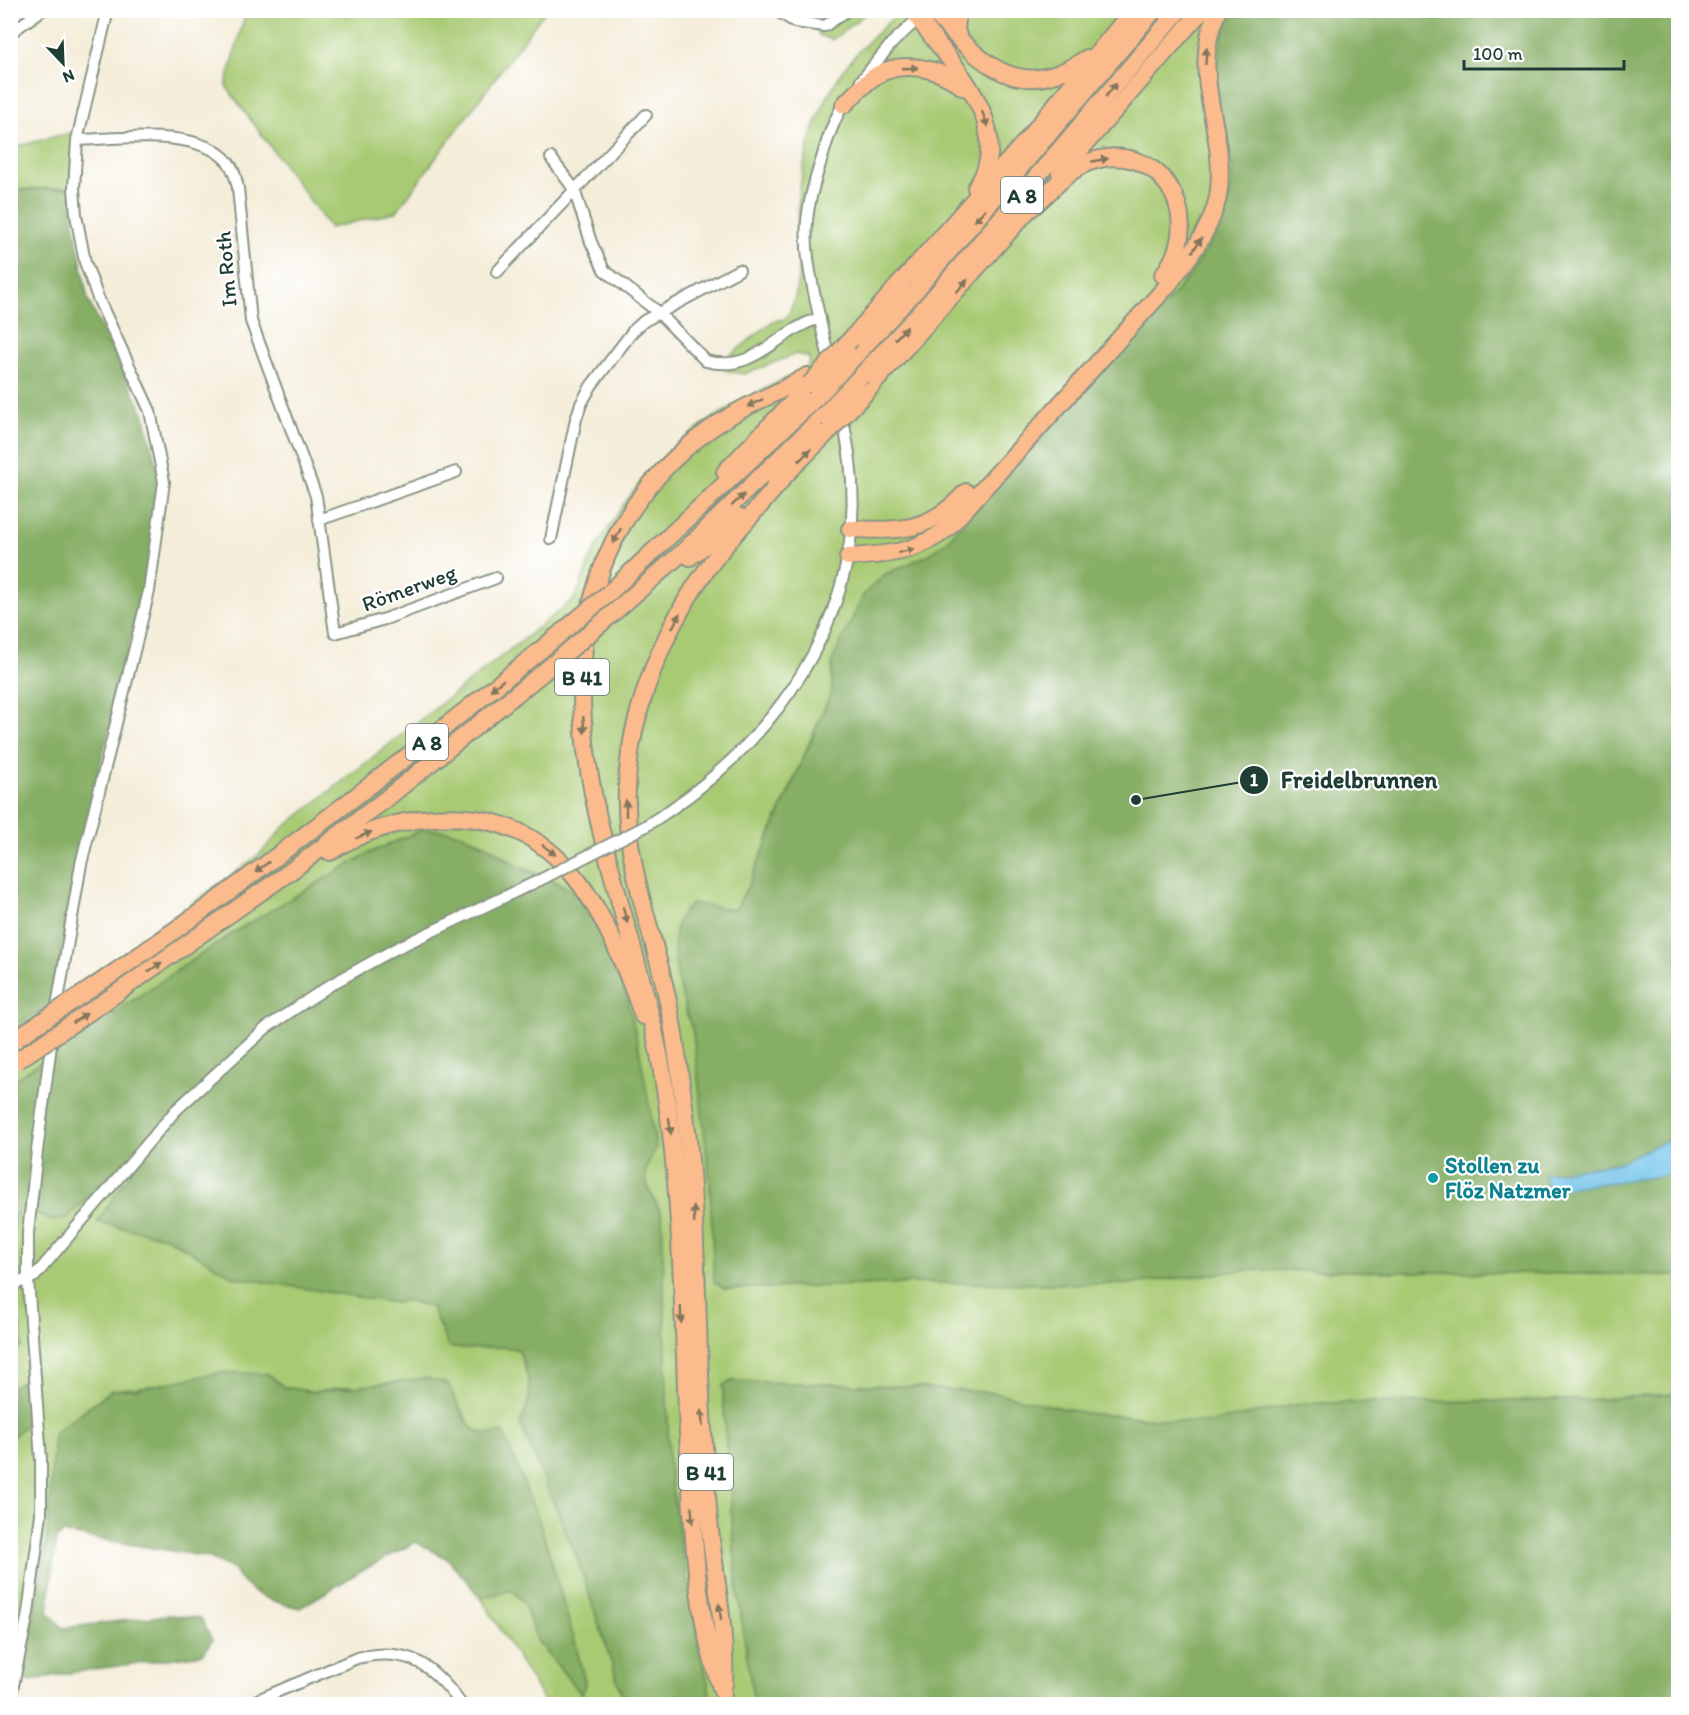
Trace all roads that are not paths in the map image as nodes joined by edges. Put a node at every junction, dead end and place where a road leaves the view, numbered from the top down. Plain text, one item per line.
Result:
1 (42, 10) edge
2 (108, 10) edge
3 (776, 10) edge
4 (848, 10) edge
5 (958, 10) edge
6 (1133, 10) edge
7 (1154, 10) edge
8 (1179, 10) edge
9 (1202, 10) edge
10 (1218, 10) edge
11 (925, 13) edge
12 (10, 33) edge
13 (959, 40) junction
14 (1100, 49) junction
15 (972, 94) junction
16 (844, 105) junction
17 (646, 115) dead end
18 (77, 140) junction
19 (551, 158) dead end
20 (574, 189) junction
21 (1030, 209) junction
22 (945, 231) junction
23 (739, 270) dead end
24 (497, 272) dead end
25 (658, 312) junction
26 (820, 318) junction
27 (864, 384) junction
28 (810, 386) junction
29 (825, 424) junction
30 (456, 472) dead end
31 (783, 478) junction
32 (319, 520) junction
33 (850, 530) junction
34 (551, 539) dead end
35 (848, 557) junction
36 (496, 578) dead end
37 (633, 597) junction
38 (335, 633) joint
39 (291, 871) junction
40 (14, 1040) edge
41 (14, 1062) edge
42 (662, 1068) junction
43 (28, 1280) junction
44 (10, 1286) edge
45 (10, 1700) edge
46 (248, 1704) edge
47 (461, 1704) edge

1 - 12 street
2 - 18 street
3 - 4 street
5 - 13 highway
6 - 14 highway
7 -> 28 highway, A 8, bridge
27 -> 8 highway, A 8
9 - 21 highway
35 -> 10 highway
11 - 13 highway
11 - 15 highway
11 - 16 street
13 - 14 highway
14 - 22 highway
16 -> 15 highway
15 -> 22 highway
16 - 26 street
17 - 20 street
18 - 32 street, Im Roth
18 - 43 street
19 - 20 street
20 - 24 street
20 - 25 street
27 -> 21 highway
21 -> 33 highway
22 - 28 highway, bridge
23 - 25 street
25 - 26 street
25 - 34 street
26 - 33 street
27 - 29 highway, A 8, bridge
28 -> 40 highway, A 8, bridge
28 -> 42 highway, B 41
31 -> 29 highway
37 -> 29 highway, A 8
30 - 32 street
31 - 37 highway
42 -> 31 highway, B 41
32 - 38 street, Im Roth
33 - 35 street
35 - 43 street, bridge
36 - 38 street, Römerweg
37 - 39 highway, A 8, bridge
41 -> 39 highway, A 8, bridge
39 -> 42 highway
43 - 44 street
43 - 45 street
46 - 47 street

